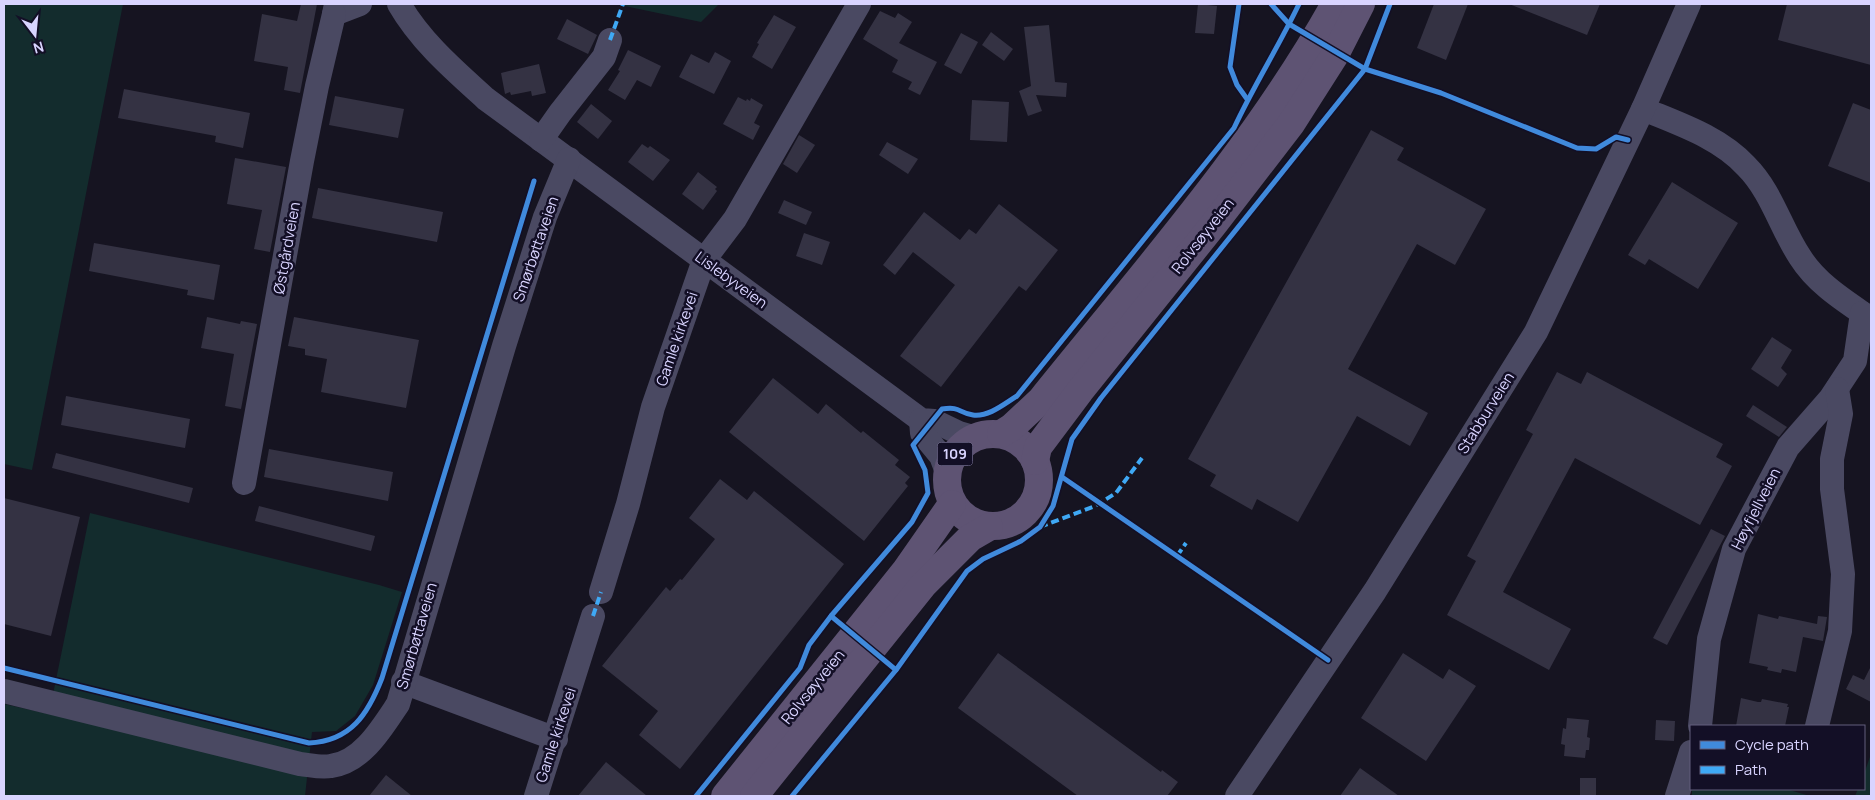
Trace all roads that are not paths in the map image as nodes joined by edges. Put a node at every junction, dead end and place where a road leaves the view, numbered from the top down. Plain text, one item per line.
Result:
1 (360, 4) edge
2 (400, 4) edge
3 (859, 4) edge
4 (1335, 4) edge
5 (1361, 4) edge
6 (1689, 4) edge
7 (335, 9) edge
8 (610, 40) dead end
9 (1643, 109) junction
10 (541, 140) junction
11 (569, 159) junction
12 (704, 260) junction
13 (1867, 316) edge
14 (1837, 388) junction
15 (921, 420) junction
16 (1001, 434) junction
17 (973, 438) junction
18 (1035, 461) junction
19 (947, 472) junction
20 (244, 483) dead end
21 (952, 504) junction
22 (989, 527) junction
23 (601, 592) dead end
24 (593, 616) dead end
25 (404, 682) junction
26 (4, 691) edge
27 (1700, 725) edge
28 (1817, 725) edge
29 (556, 739) junction
30 (1690, 755) edge
31 (536, 796) edge
32 (725, 796) edge
33 (754, 796) edge
34 (1237, 796) edge
35 (1677, 796) edge

1 - 7 street, Østgårdveien
2 - 10 street, Lislebyveien
3 - 12 street, Gamle kirkevei
4 - 16 main road, Rolvsøyveien
5 - 18 main road, Rolvsøyveien
6 - 9 street, Stabburveien
7 - 20 street, Østgårdveien
8 - 10 street
9 - 13 street, Høyfjellveien
9 - 34 street, Stabburveien
10 - 11 street, Lislebyveien
11 - 12 street, Lislebyveien
11 - 25 street, Smørbøttaveien
12 - 15 street, Lislebyveien
12 - 23 street, Gamle kirkevei
13 - 14 street, Høyfjellveien
14 - 27 street, Høyfjellveien
14 - 28 street
15 - 17 street, Lislebyveien
15 - 19 street
16 - 17 main road, 109
16 - 18 main road
17 - 19 main road, 109
18 - 22 main road
19 - 21 main road, 109
21 - 22 main road
21 - 32 main road, Rolvsøyveien
22 - 33 main road, Rolvsøyveien
24 - 29 street, Gamle kirkevei
25 - 26 street, Smørbøttaveien
25 - 29 street
29 - 31 street, Gamle kirkevei
30 - 35 street

